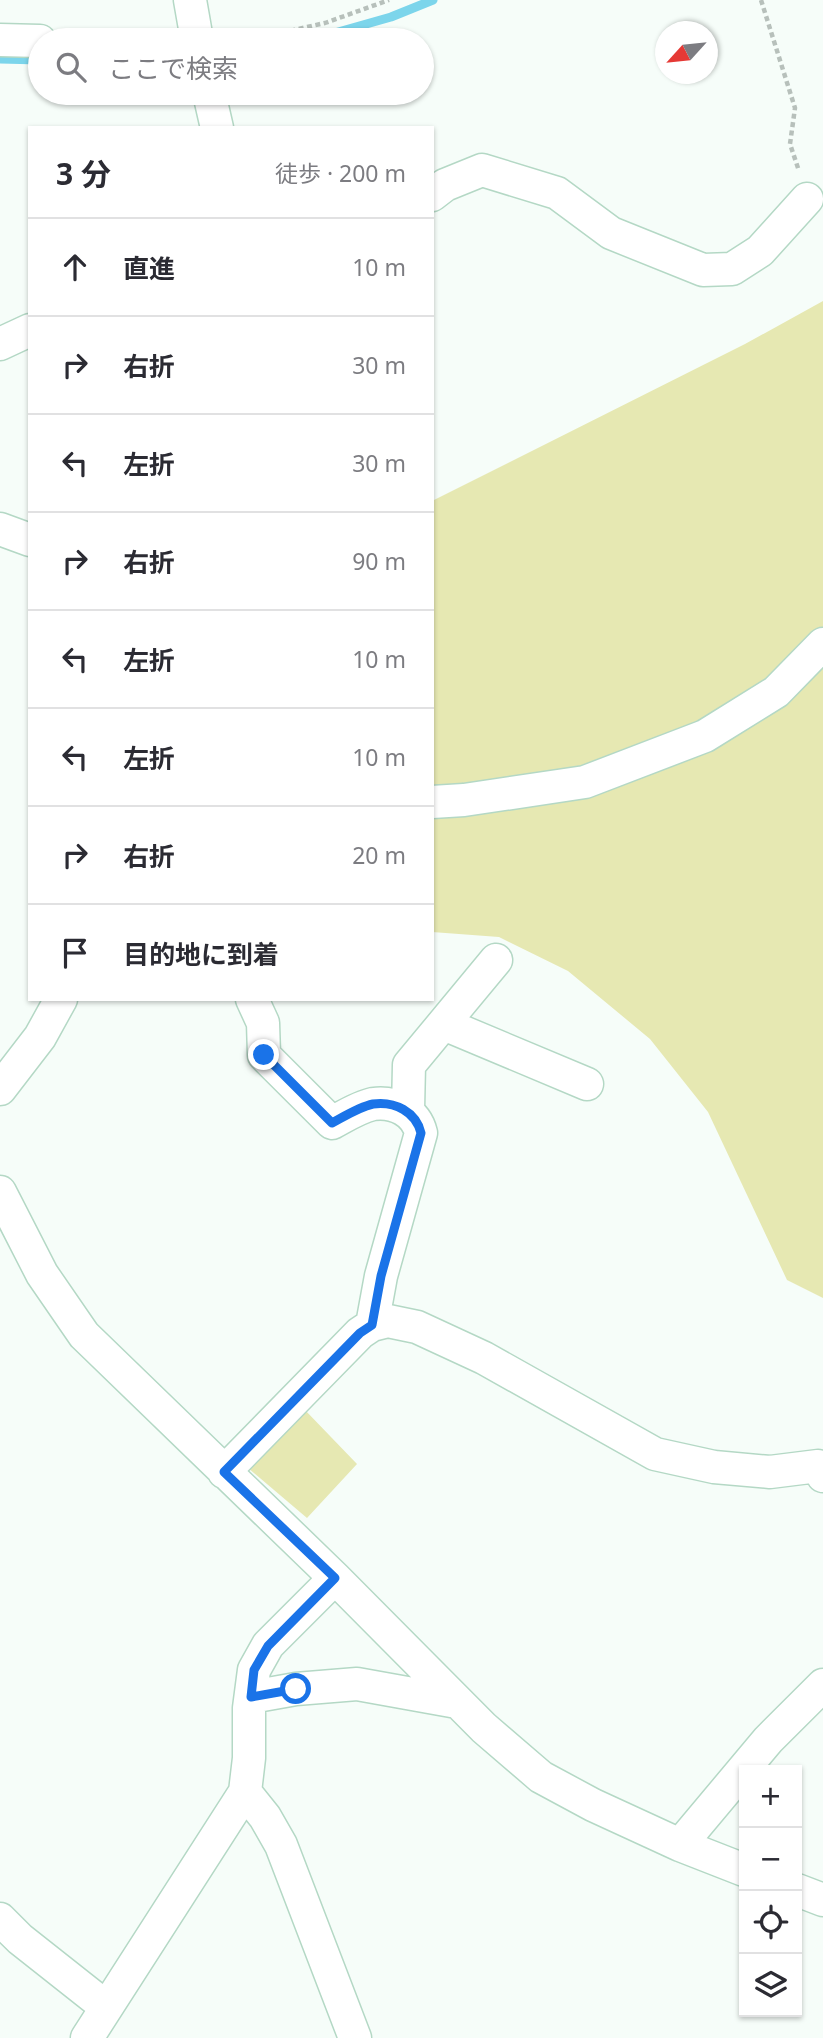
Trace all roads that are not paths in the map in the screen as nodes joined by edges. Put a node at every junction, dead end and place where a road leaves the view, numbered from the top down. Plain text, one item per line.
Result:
1 (190, 0) edge
2 (195, 28) edge
3 (0, 40) edge
4 (28, 41) edge
5 (212, 105) edge
6 (217, 126) edge
7 (434, 193) edge
8 (807, 199) road end
9 (28, 331) edge
10 (0, 344) edge
11 (0, 529) edge
12 (28, 539) edge
13 (823, 644) edge
14 (434, 802) edge
15 (496, 960) dead end
16 (60, 1001) edge
17 (253, 1001) edge
18 (444, 1024) junction
19 (587, 1084) dead end
20 (0, 1089) edge
21 (408, 1110) junction
22 (0, 1192) edge
23 (372, 1325) junction
24 (224, 1472) junction
25 (823, 1476) edge
26 (335, 1578) junction
27 (823, 1685) edge
28 (251, 1697) junction
29 (457, 1702) junction
30 (245, 1792) junction
31 (680, 1846) junction
32 (739, 1868) edge
33 (800, 1891) edge
34 (823, 1900) edge
35 (0, 1919) edge
36 (106, 2007) junction
37 (87, 2038) edge
38 (355, 2038) edge

1 - 2 street
3 - 4 street
5 - 6 street
7 - 8 street
9 - 10 street
11 - 12 street
13 - 14 street
15 - 18 street
16 - 20 street
17 - 21 street
18 - 19 street
18 - 21 street
21 - 23 street
22 - 24 street
23 - 24 street
23 - 25 street
24 - 26 street
26 - 28 street
26 - 29 street
27 - 31 street
28 - 29 street
28 - 30 street
29 - 31 street
30 - 36 street
30 - 38 street
31 - 32 street
33 - 34 street
35 - 36 street
36 - 37 street

